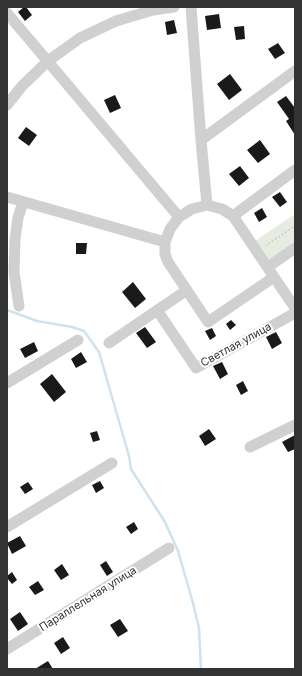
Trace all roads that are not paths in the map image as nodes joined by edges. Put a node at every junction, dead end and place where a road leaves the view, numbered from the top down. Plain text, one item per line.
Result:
1 (174, 7) edge
2 (191, 7) edge
3 (7, 12) edge
4 (48, 61) junction
5 (295, 71) edge
6 (7, 105) edge
7 (201, 140) junction
8 (295, 170) edge
9 (7, 197) edge
10 (23, 202) junction
11 (207, 205) junction
12 (233, 216) junction
13 (179, 217) junction
14 (165, 242) junction
15 (295, 248) edge
16 (268, 267) junction
17 (274, 276) junction
18 (187, 290) junction
19 (19, 306) dead end
20 (295, 308) edge
21 (157, 310) junction
22 (295, 313) edge
23 (78, 340) dead end
24 (109, 343) dead end
25 (7, 383) edge
26 (295, 425) edge
27 (250, 447) dead end
28 (112, 463) dead end
29 (7, 527) edge
30 (168, 548) dead end
31 (7, 649) edge

1 - 4 street
2 - 7 street
3 - 4 street
4 - 6 street
4 - 13 street
5 - 7 street
7 - 11 street
8 - 12 street
9 - 10 street
10 - 14 street
10 - 19 street
11 - 12 street
11 - 13 street
12 - 16 street
13 - 14 street
14 - 18 street
15 - 16 street
16 - 17 street
17 - 18 street
17 - 20 street
18 - 21 street
21 - 22 street, Светлая улица
21 - 24 street
23 - 25 street
26 - 27 street
28 - 29 street
30 - 31 street, Параллельная улица

